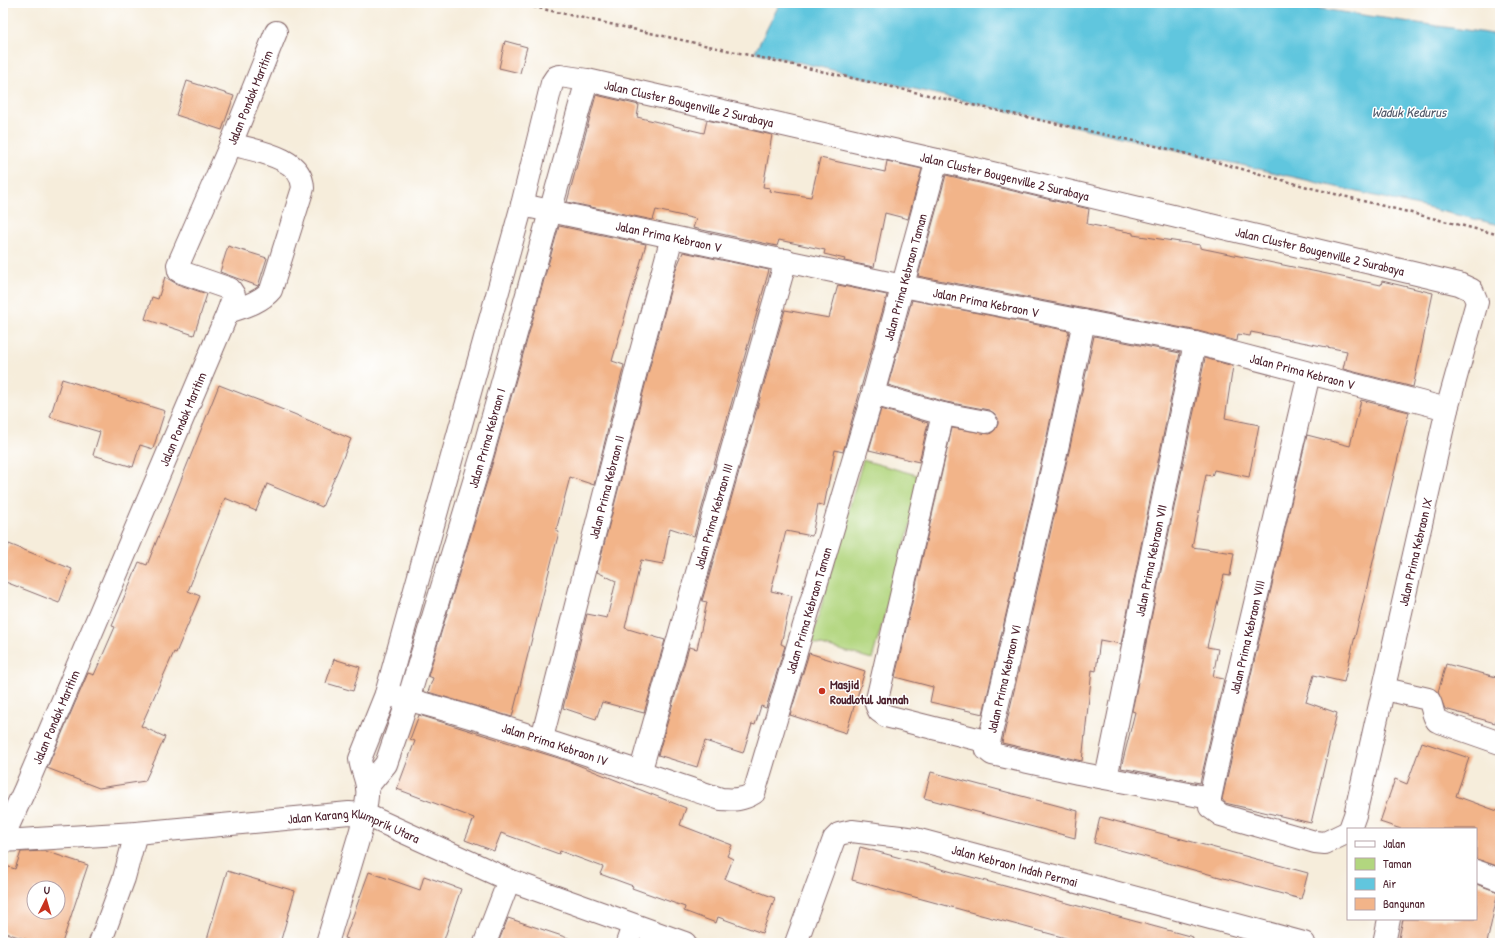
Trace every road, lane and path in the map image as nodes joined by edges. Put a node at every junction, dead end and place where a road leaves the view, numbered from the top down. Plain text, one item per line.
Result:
1 (516, 3) edge
2 (276, 32) dead end
3 (587, 80) junction
4 (552, 82) joint
5 (231, 144) junction
6 (937, 160) junction
7 (522, 205) junction
8 (551, 211) junction
9 (1500, 235) edge
10 (672, 237) junction
11 (786, 260) junction
12 (1459, 284) joint
13 (903, 286) junction
14 (228, 312) junction
15 (1084, 321) junction
16 (1195, 343) junction
17 (1309, 374) junction
18 (873, 394) junction
19 (1447, 409) junction
20 (943, 414) junction
21 (986, 422) dead end
22 (1392, 691) junction
23 (386, 694) junction
24 (408, 700) junction
25 (542, 738) junction
26 (989, 742) junction
27 (1500, 743) edge
28 (640, 773) junction
29 (1106, 778) junction
30 (368, 787) junction
31 (1210, 798) junction
32 (721, 799) joint
33 (364, 814) junction
34 (1350, 828) edge
35 (7, 829) edge
36 (1347, 832) edge
37 (136, 833) junction
38 (3, 841) edge
39 (1477, 871) edge
40 (509, 880) junction
41 (1500, 880) edge
42 (1389, 920) edge
43 (630, 934) edge
44 (100, 943) edge
45 (327, 943) edge
46 (485, 943) edge
47 (685, 943) edge
48 (796, 943) edge
49 (1304, 943) edge
50 (1384, 943) edge

1 - 9 path
2 - 5 street, Jalan Pondok Maritim
3 - 4 street, Jalan Cluster Bougenville 2 Surabaya
3 - 6 street, Jalan Cluster Bougenville 2 Surabaya
3 - 8 street, Jalan Prima Kebraon I
4 - 7 street, Jalan Prima Kebraon I
5 - 14 street, Jalan Pondok Maritim
5 - 14 street
6 - 12 street, Jalan Cluster Bougenville 2 Surabaya
6 - 13 street, Jalan Prima Kebraon Taman
7 - 8 street, Jalan Prima Kebraon V
7 - 23 street, Jalan Prima Kebraon I
8 - 10 street, Jalan Prima Kebraon V
8 - 24 street, Jalan Prima Kebraon I
10 - 11 street, Jalan Prima Kebraon V
10 - 25 street, Jalan Prima Kebraon II
11 - 13 street, Jalan Prima Kebraon V
11 - 28 street, Jalan Prima Kebraon III
12 - 19 street, Jalan Prima Kebraon IX
13 - 15 street, Jalan Prima Kebraon V
13 - 18 street, Jalan Prima Kebraon Taman
14 - 35 street, Jalan Pondok Maritim
15 - 16 street, Jalan Prima Kebraon V
15 - 26 street, Jalan Prima Kebraon VI
16 - 17 street, Jalan Prima Kebraon V
16 - 29 street, Jalan Prima Kebraon VII
17 - 19 street, Jalan Prima Kebraon V
17 - 31 street, Jalan Prima Kebraon VIII
18 - 20 street
18 - 32 street, Jalan Prima Kebraon Taman
19 - 22 street, Jalan Prima Kebraon IX
20 - 21 street
20 - 26 street, Jalan Prima Kebraon VI
22 - 27 street
22 - 34 street, Jalan Prima Kebraon IX
23 - 24 street, Jalan Prima Kebraon IV
23 - 30 street, Jalan Prima Kebraon I
24 - 25 street, Jalan Prima Kebraon IV
24 - 30 street, Jalan Prima Kebraon I
25 - 28 street, Jalan Prima Kebraon IV
26 - 29 street
28 - 32 street, Jalan Prima Kebraon IV
29 - 31 street
30 - 33 street, Jalan Prima Kebraon I
31 - 36 street
33 - 37 street, Jalan Karang Klumprik Utara
33 - 40 street, Jalan Karang Klumprik Utara
33 - 45 street, Jalan Prima Kebraon I
37 - 38 street, Jalan Karang Klumprik Utara
37 - 44 street
39 - 41 street
40 - 43 street, Jalan Karang Klumprik Utara
40 - 46 street
42 - 50 street
43 - 47 street, Jalan Karang Klumprik Utara
48 - 49 street, Jalan Kebraon Indah Permai

